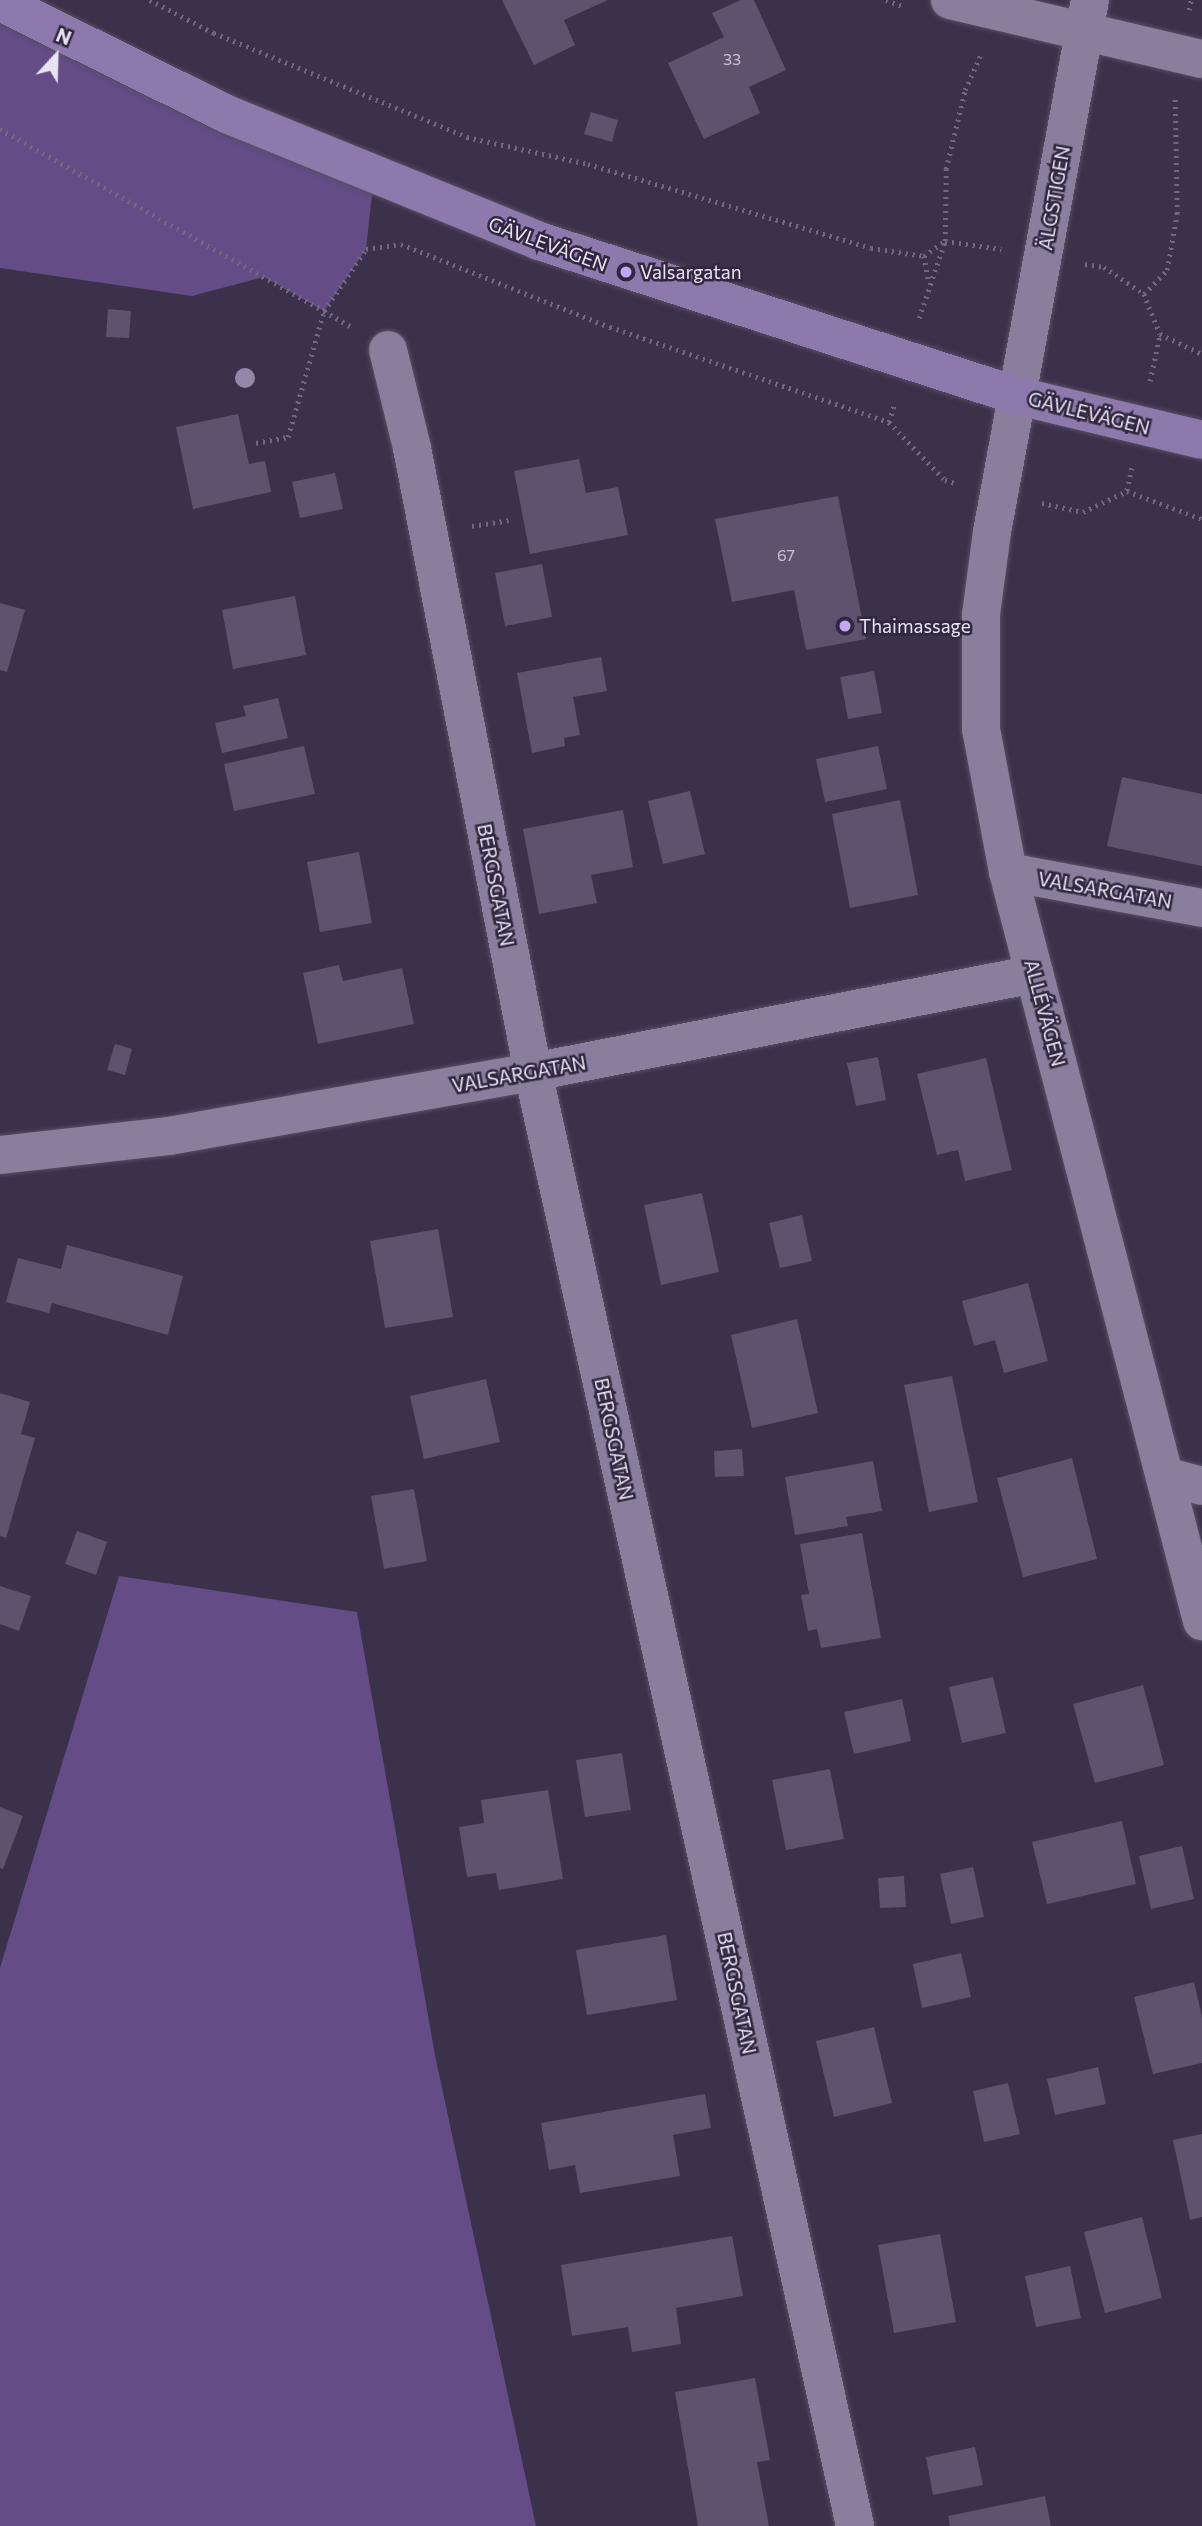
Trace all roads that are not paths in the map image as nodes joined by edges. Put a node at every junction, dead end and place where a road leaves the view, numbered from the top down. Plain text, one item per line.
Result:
1 (950, 0) edge
2 (0, 2) edge
3 (1087, 17) edge
4 (1192, 57) edge
5 (388, 349) dead end
6 (1018, 396) junction
7 (1202, 440) edge
8 (1009, 872) junction
9 (1202, 908) edge
10 (1035, 974) junction
11 (533, 1072) junction
12 (0, 1155) edge
13 (1166, 1476) junction
14 (1202, 1486) edge
15 (1202, 1621) edge
16 (855, 2526) edge

1 - 3 street
2 - 6 main road, GÄVLEVÄGEN
3 - 4 street
3 - 6 street, ÄLGSTIGEN
5 - 11 street, BERGSGATAN
6 - 7 main road, GÄVLEVÄGEN
6 - 8 street, ALLÉVÄGEN
8 - 9 street, VALSARGATAN
8 - 10 street, ALLÉVÄGEN
10 - 11 street, VALSARGATAN
10 - 13 street, ALLÉVÄGEN
11 - 12 street, VALSARGATAN
11 - 16 street, BERGSGATAN
13 - 14 street
13 - 15 street, ALLÉVÄGEN

